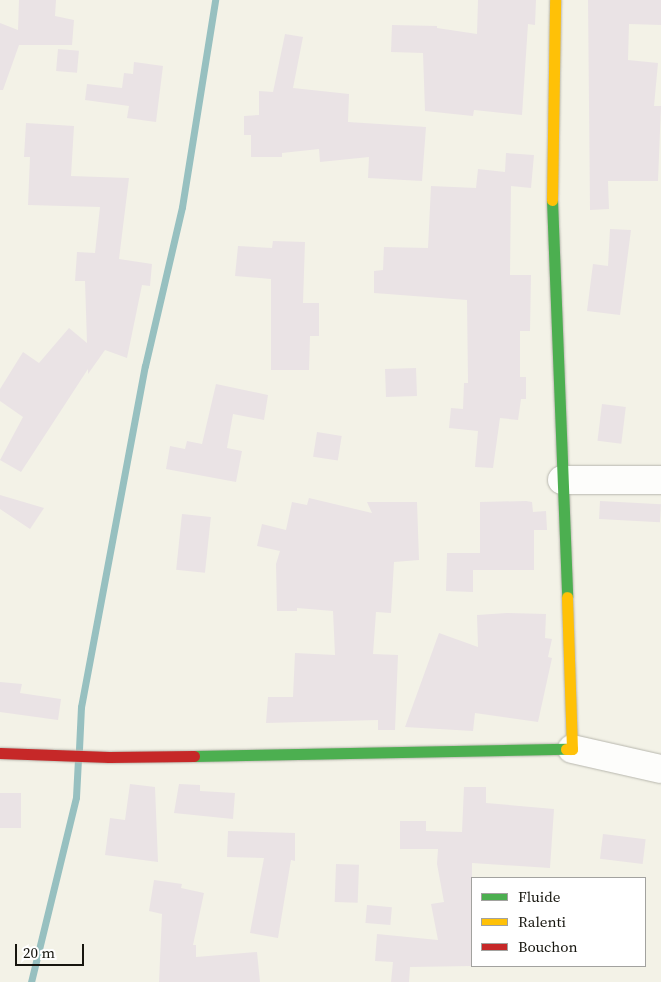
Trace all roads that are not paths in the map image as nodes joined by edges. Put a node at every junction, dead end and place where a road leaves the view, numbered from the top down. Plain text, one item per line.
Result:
1 (555, 0) edge
2 (562, 480) junction
3 (661, 480) edge
4 (572, 749) junction
5 (0, 753) edge
6 (661, 769) edge

1 - 2 street
2 - 3 street
2 - 4 street
4 - 5 street
4 - 6 street

